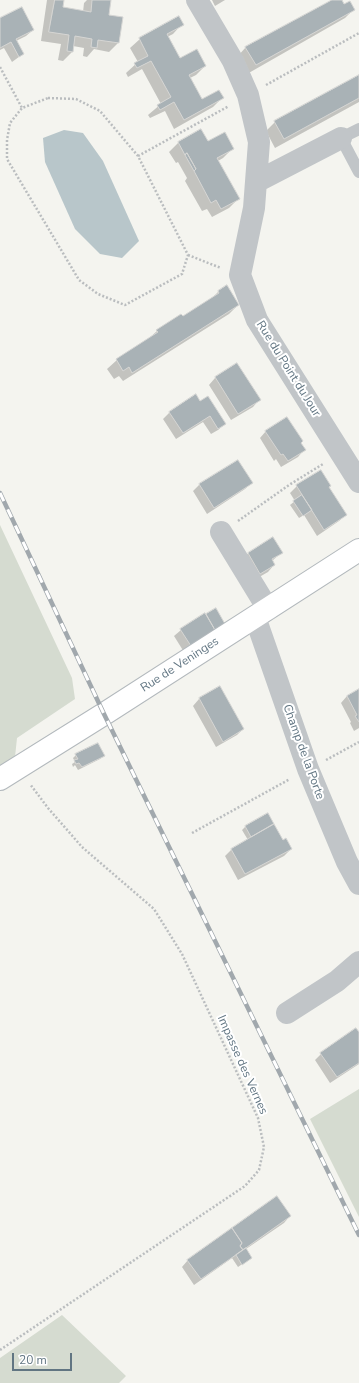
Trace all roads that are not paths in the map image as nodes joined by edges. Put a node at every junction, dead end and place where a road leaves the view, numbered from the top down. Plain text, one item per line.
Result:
1 (197, 0) edge
2 (350, 134) edge
3 (359, 172) edge
4 (256, 182) junction
5 (359, 482) edge
6 (221, 532) road end
7 (359, 550) edge
8 (262, 613) junction
9 (9, 774) edge
10 (359, 884) edge
11 (359, 962) edge
12 (287, 1013) dead end

1 - 4 street
2 - 3 lane
2 - 4 street
4 - 5 street, Rue du Point du Jour
6 - 8 street, Champ de la Porte
7 - 8 street, Rue de Veninges
8 - 9 street, Rue de Veninges
8 - 10 street, Champ de la Porte
11 - 12 street

